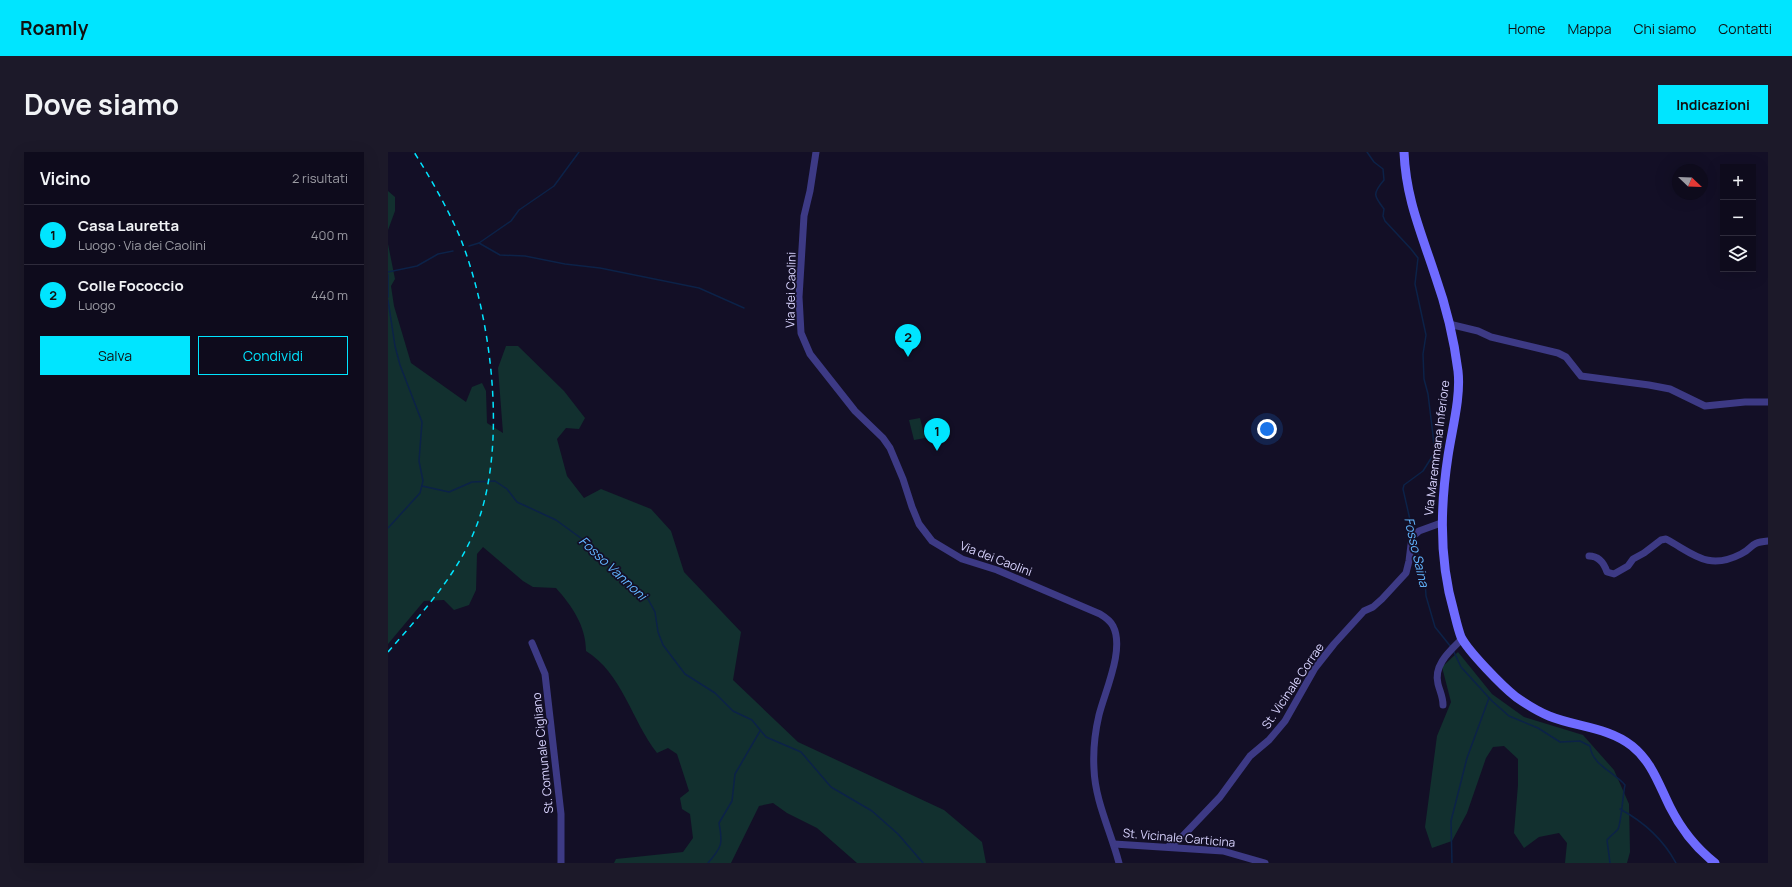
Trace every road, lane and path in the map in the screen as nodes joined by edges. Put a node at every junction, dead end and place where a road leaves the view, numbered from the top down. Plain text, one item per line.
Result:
1 (816, 152) edge
2 (1404, 152) edge
3 (1449, 324) junction
4 (1768, 402) edge
5 (1441, 523) junction
6 (1768, 541) edge
7 (1588, 556) dead end
8 (1462, 639) junction
9 (532, 643) dead end
10 (1443, 705) dead end
11 (1114, 844) junction
12 (1169, 846) junction
13 (562, 863) edge
14 (1119, 863) edge
15 (1264, 863) edge
16 (1715, 863) edge

1 - 11 street, Via dei Caolini
2 - 3 main road, Via Maremmana Inferiore
3 - 4 street
3 - 5 main road, Via Maremmana Inferiore
5 - 8 main road, Via Maremmana Inferiore
5 - 12 street, St. Vicinale Corrae
6 - 7 street
8 - 10 street
8 - 16 main road, Via Maremmana Inferiore
9 - 13 street, St. Comunale Cigliano
11 - 12 street, St. Vicinale Carticina
11 - 14 street, Via dei Caolini
12 - 15 street, St. Vicinale Carticina

